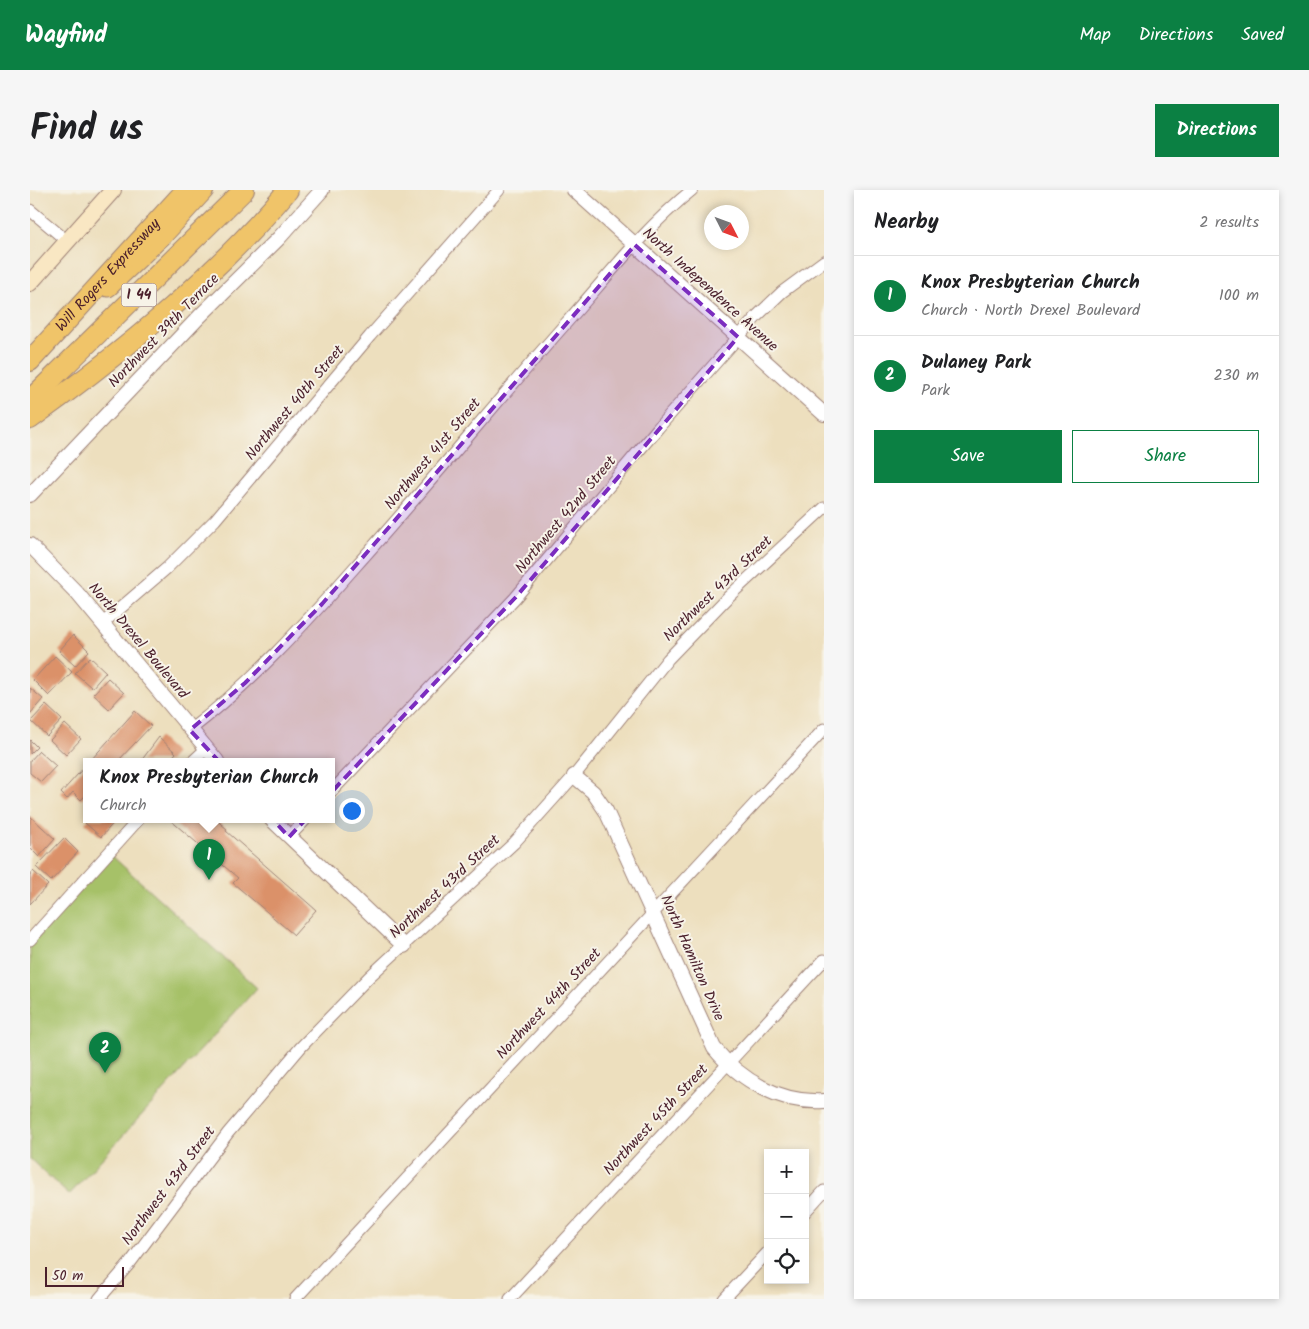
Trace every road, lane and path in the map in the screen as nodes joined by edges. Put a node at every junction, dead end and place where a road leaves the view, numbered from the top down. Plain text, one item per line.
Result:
1 (113, 190) edge
2 (186, 190) edge
3 (204, 190) edge
4 (244, 190) edge
5 (288, 190) edge
6 (322, 190) edge
7 (499, 190) edge
8 (574, 190) edge
9 (692, 190) edge
10 (30, 210) edge
11 (67, 241) junction
12 (635, 245) junction
13 (824, 261) edge
14 (30, 283) edge
15 (738, 337) junction
16 (52, 338) junction
17 (30, 361) edge
18 (98, 368) junction
19 (30, 400) edge
20 (824, 414) edge
21 (30, 419) edge
22 (30, 430) edge
23 (30, 494) edge
24 (824, 508) edge
25 (30, 545) edge
26 (103, 624) junction
27 (190, 730) junction
28 (824, 730) edge
29 (206, 749) junction
30 (196, 758) edge
31 (214, 758) edge
32 (574, 776) junction
33 (335, 788) edge
34 (135, 823) edge
35 (275, 823) edge
36 (302, 823) edge
37 (289, 836) junction
38 (654, 913) junction
39 (30, 940) edge
40 (404, 946) junction
41 (824, 960) edge
42 (730, 1063) junction
43 (824, 1101) edge
44 (824, 1192) edge
45 (809, 1208) edge
46 (764, 1256) edge
47 (99, 1299) edge
48 (295, 1299) edge
49 (510, 1299) edge
50 (724, 1299) edge

1 - 11 main road
2 - 16 highway, Will Rogers Expressway / I 44
3 - 16 highway
4 - 19 highway, Will Rogers Expressway / I 44
5 - 18 highway
6 - 23 street, Northwest 39th Terrace
7 - 26 street, Northwest 40th Street
8 - 12 street, North Independence Avenue
9 - 12 street, Northwest 41st Street
10 - 11 street
11 - 14 main road
12 - 15 street, North Independence Avenue
12 - 27 street, Northwest 41st Street
13 - 15 street, Northwest 42nd Street
15 - 20 street, North Independence Avenue
15 - 33 street, Northwest 42nd Street
16 - 17 highway, Will Rogers Expressway
18 - 21 highway
18 - 22 highway
24 - 32 street, Northwest 43rd Street
25 - 26 street, North Drexel Boulevard
26 - 27 street, North Drexel Boulevard
27 - 29 street, North Drexel Boulevard
28 - 38 street, Northwest 44th Street
29 - 30 street
29 - 31 street, North Drexel Boulevard
32 - 38 street, North Hamilton Drive
32 - 40 street, Northwest 43rd Street
34 - 39 street
35 - 37 street
36 - 37 street
37 - 40 street
38 - 42 street, North Hamilton Drive
38 - 48 street, Northwest 44th Street
40 - 47 street, Northwest 43rd Street
41 - 42 street, Northwest 45th Street
42 - 43 street, North Hamilton Drive
42 - 49 street, Northwest 45th Street
44 - 45 street
46 - 50 street

